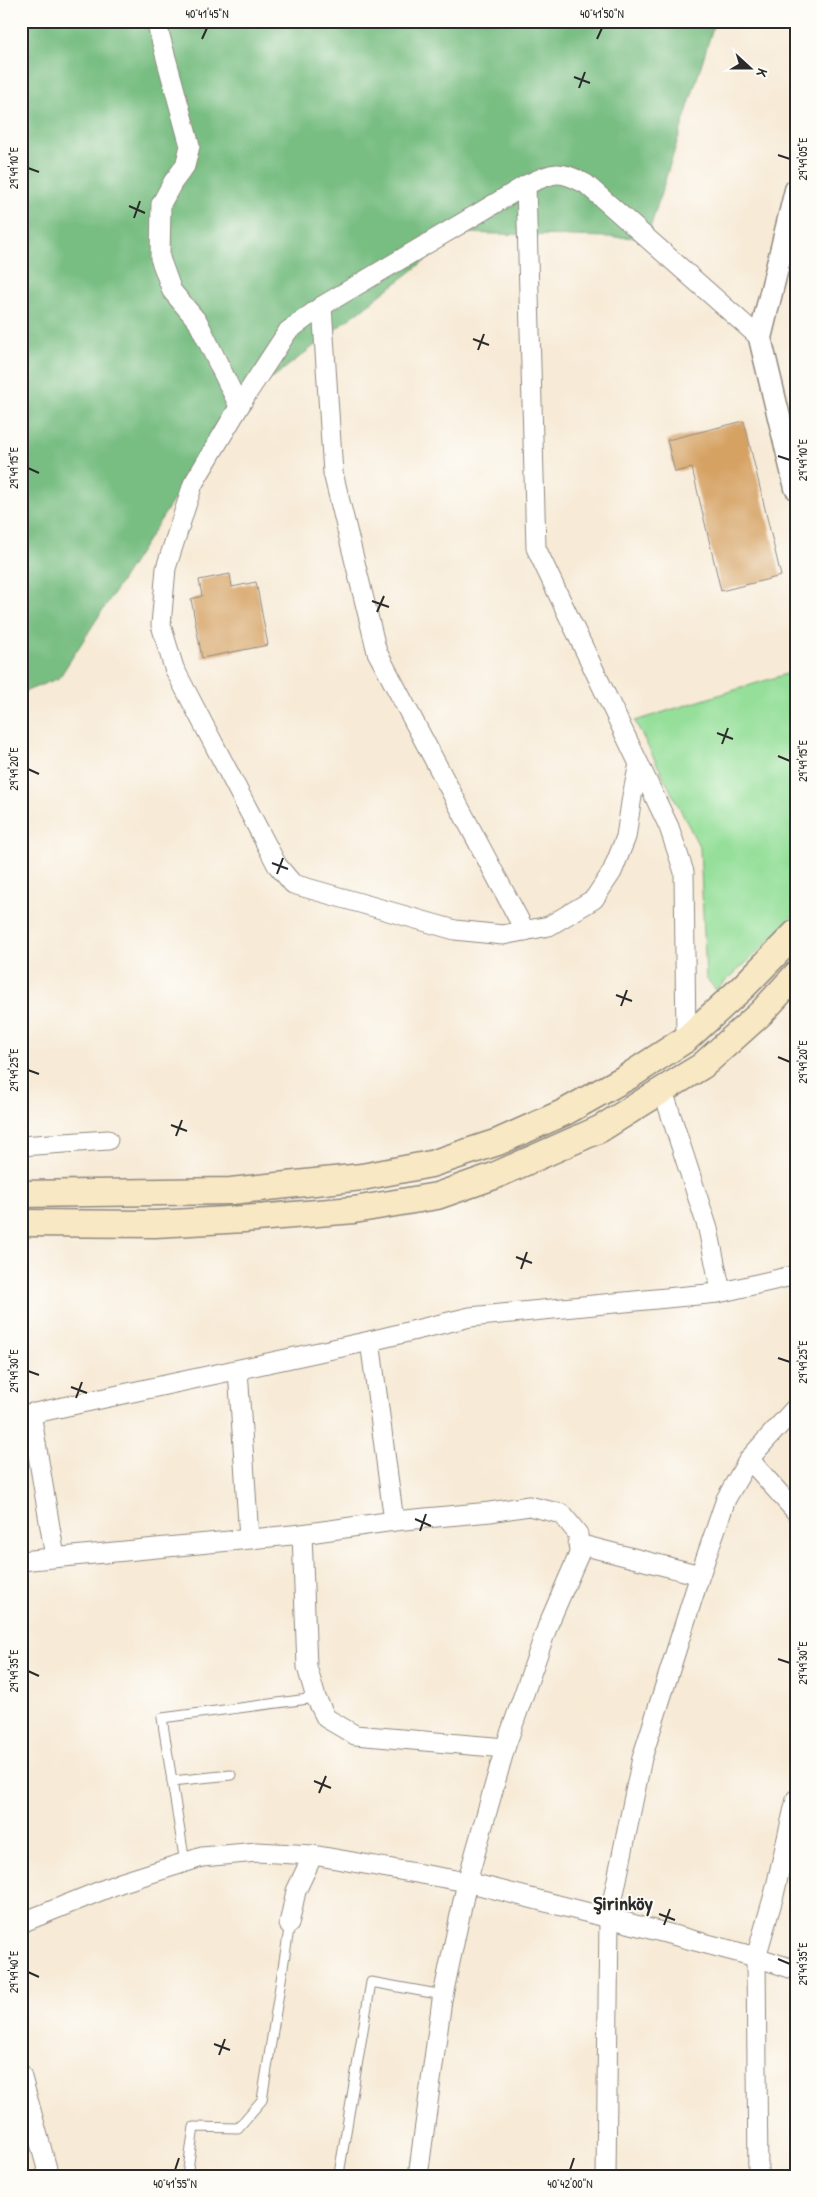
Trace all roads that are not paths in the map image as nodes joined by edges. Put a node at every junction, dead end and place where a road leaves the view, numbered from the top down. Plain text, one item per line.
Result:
1 (156, 21) edge
2 (526, 184) junction
3 (796, 190) edge
4 (322, 306) junction
5 (760, 338) junction
6 (239, 406) junction
7 (796, 488) edge
8 (639, 764) junction
9 (525, 931) junction
10 (796, 933) edge
11 (796, 975) edge
12 (686, 1039) junction
13 (662, 1091) junction
14 (108, 1140) dead end
15 (21, 1146) edge
16 (21, 1194) edge
17 (21, 1223) edge
18 (796, 1274) edge
19 (721, 1292) junction
20 (370, 1341) junction
21 (238, 1370) junction
22 (796, 1407) edge
23 (26, 1415) edge
24 (749, 1459) junction
25 (796, 1512) edge
26 (394, 1521) junction
27 (302, 1534) junction
28 (249, 1538) junction
29 (578, 1544) junction
30 (55, 1557) junction
31 (21, 1561) edge
32 (700, 1575) junction
33 (316, 1698) junction
34 (505, 1748) junction
35 (231, 1775) dead end
36 (172, 1781) junction
37 (796, 1799) edge
38 (313, 1855) junction
39 (185, 1863) junction
40 (467, 1882) junction
41 (609, 1918) junction
42 (290, 1921) joint
43 (21, 1922) edge
44 (756, 1958) junction
45 (796, 1970) edge
46 (443, 1995) junction
47 (21, 2074) edge
48 (341, 2175) edge
49 (50, 2176) edge
50 (187, 2176) edge
51 (418, 2176) edge
52 (606, 2176) edge
53 (758, 2176) edge

1 - 6 street
2 - 4 street
2 - 5 street
2 - 8 street
3 - 5 street
4 - 6 street
4 - 9 street
5 - 7 street
6 - 9 street
8 - 9 street
8 - 12 street
10 - 12 main road
11 - 13 main road
12 - 16 main road
13 - 17 main road
13 - 19 street
14 - 15 street
18 - 19 street
19 - 20 street
20 - 21 street
20 - 26 street
21 - 23 street
21 - 28 street
22 - 24 street
23 - 30 street
24 - 25 street
24 - 32 street
26 - 27 street
26 - 29 street
27 - 28 street
27 - 33 street
28 - 30 street
29 - 32 street
29 - 34 street
30 - 31 street
32 - 41 street
33 - 34 street
33 - 36 lane
34 - 40 street
35 - 36 lane
36 - 39 lane
37 - 44 street
38 - 39 street
38 - 40 street
38 - 42 street
39 - 43 street
40 - 41 street
40 - 46 street
41 - 44 street
41 - 52 street
42 - 50 lane
44 - 45 street
44 - 53 street
46 - 48 lane
46 - 51 street
47 - 49 street

